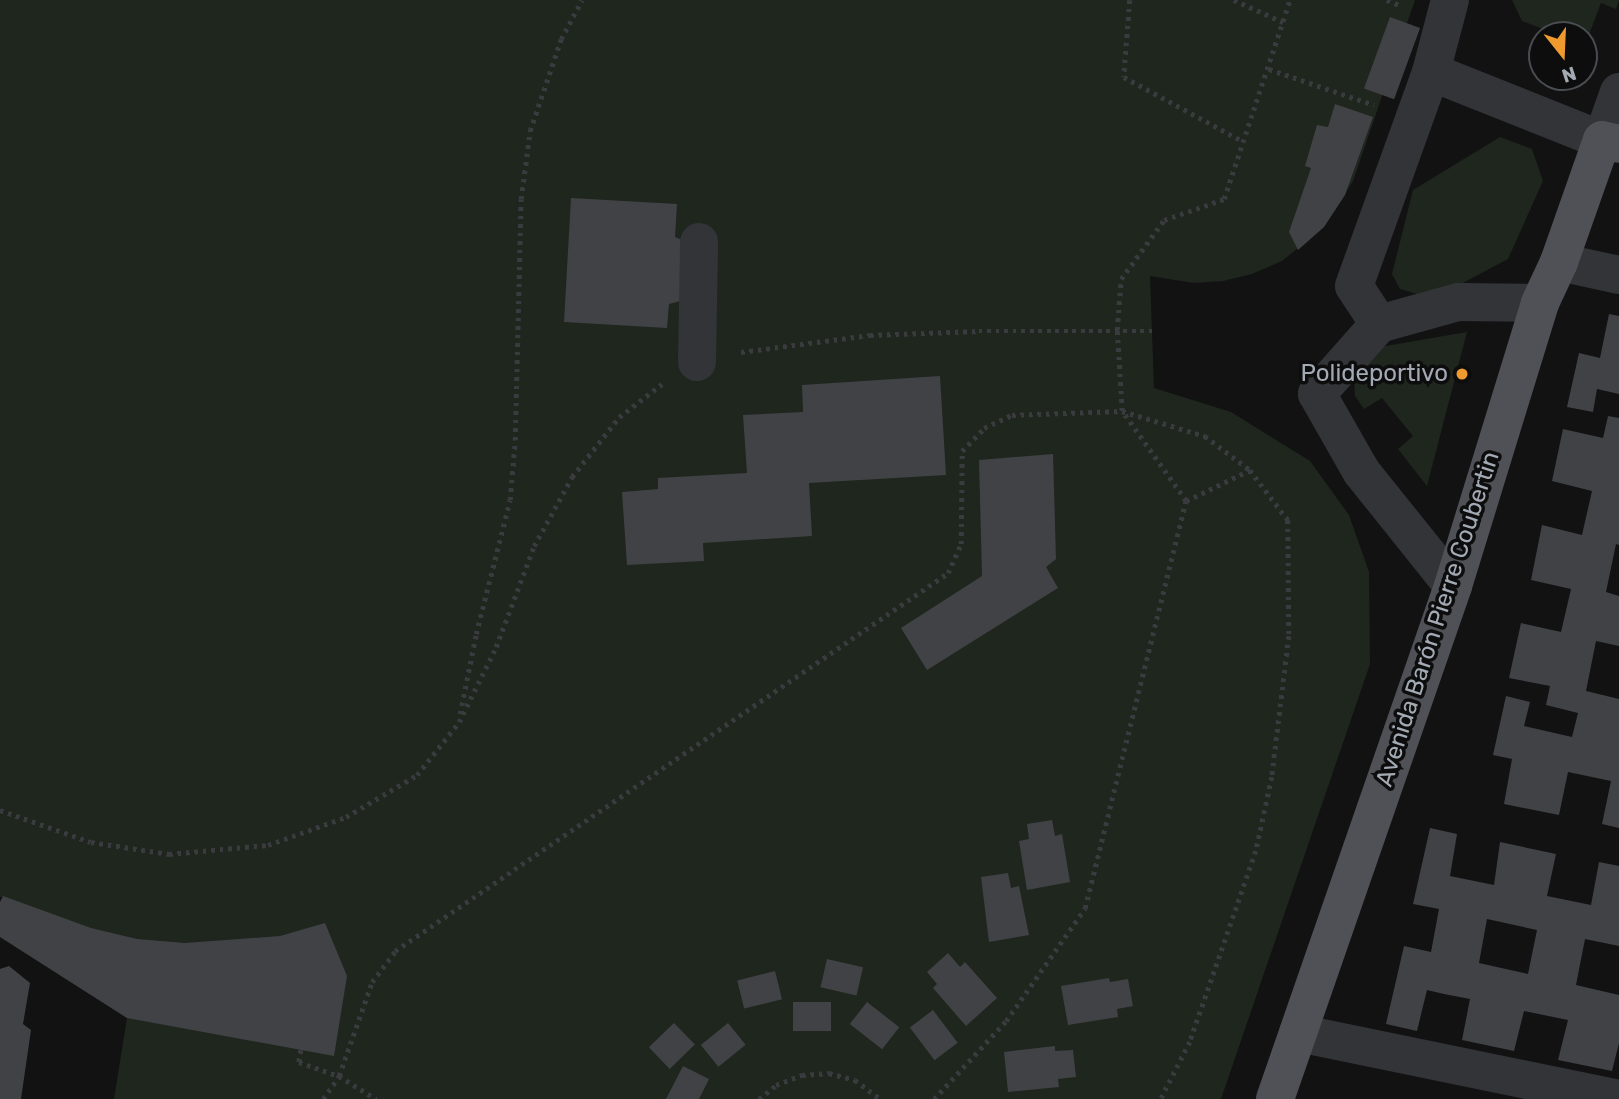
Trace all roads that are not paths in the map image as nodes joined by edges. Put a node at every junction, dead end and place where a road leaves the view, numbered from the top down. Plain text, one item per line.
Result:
1 (1450, 0) edge
2 (1431, 72) junction
3 (1619, 92) edge
4 (1611, 142) edge
5 (699, 242) dead end
6 (1559, 262) junction
7 (1619, 275) edge
8 (1540, 303) junction
9 (1379, 324) junction
10 (697, 362) road end
11 (1453, 586) junction
12 (1298, 1033) junction
13 (1275, 1099) edge
14 (1619, 1099) edge

1 - 2 street
2 - 4 street
2 - 9 street
3 - 4 street
4 - 6 main road, Avenida Barón Pierre Coubertin
5 - 10 street
6 - 7 street
6 - 8 main road, Avenida Barón Pierre Coubertin
8 - 9 street
8 - 11 main road, Avenida Barón Pierre Coubertin
9 - 11 street
11 - 12 main road, Avenida Barón Pierre Coubertin
12 - 13 main road, Avenida Barón Pierre Coubertin
12 - 14 street

